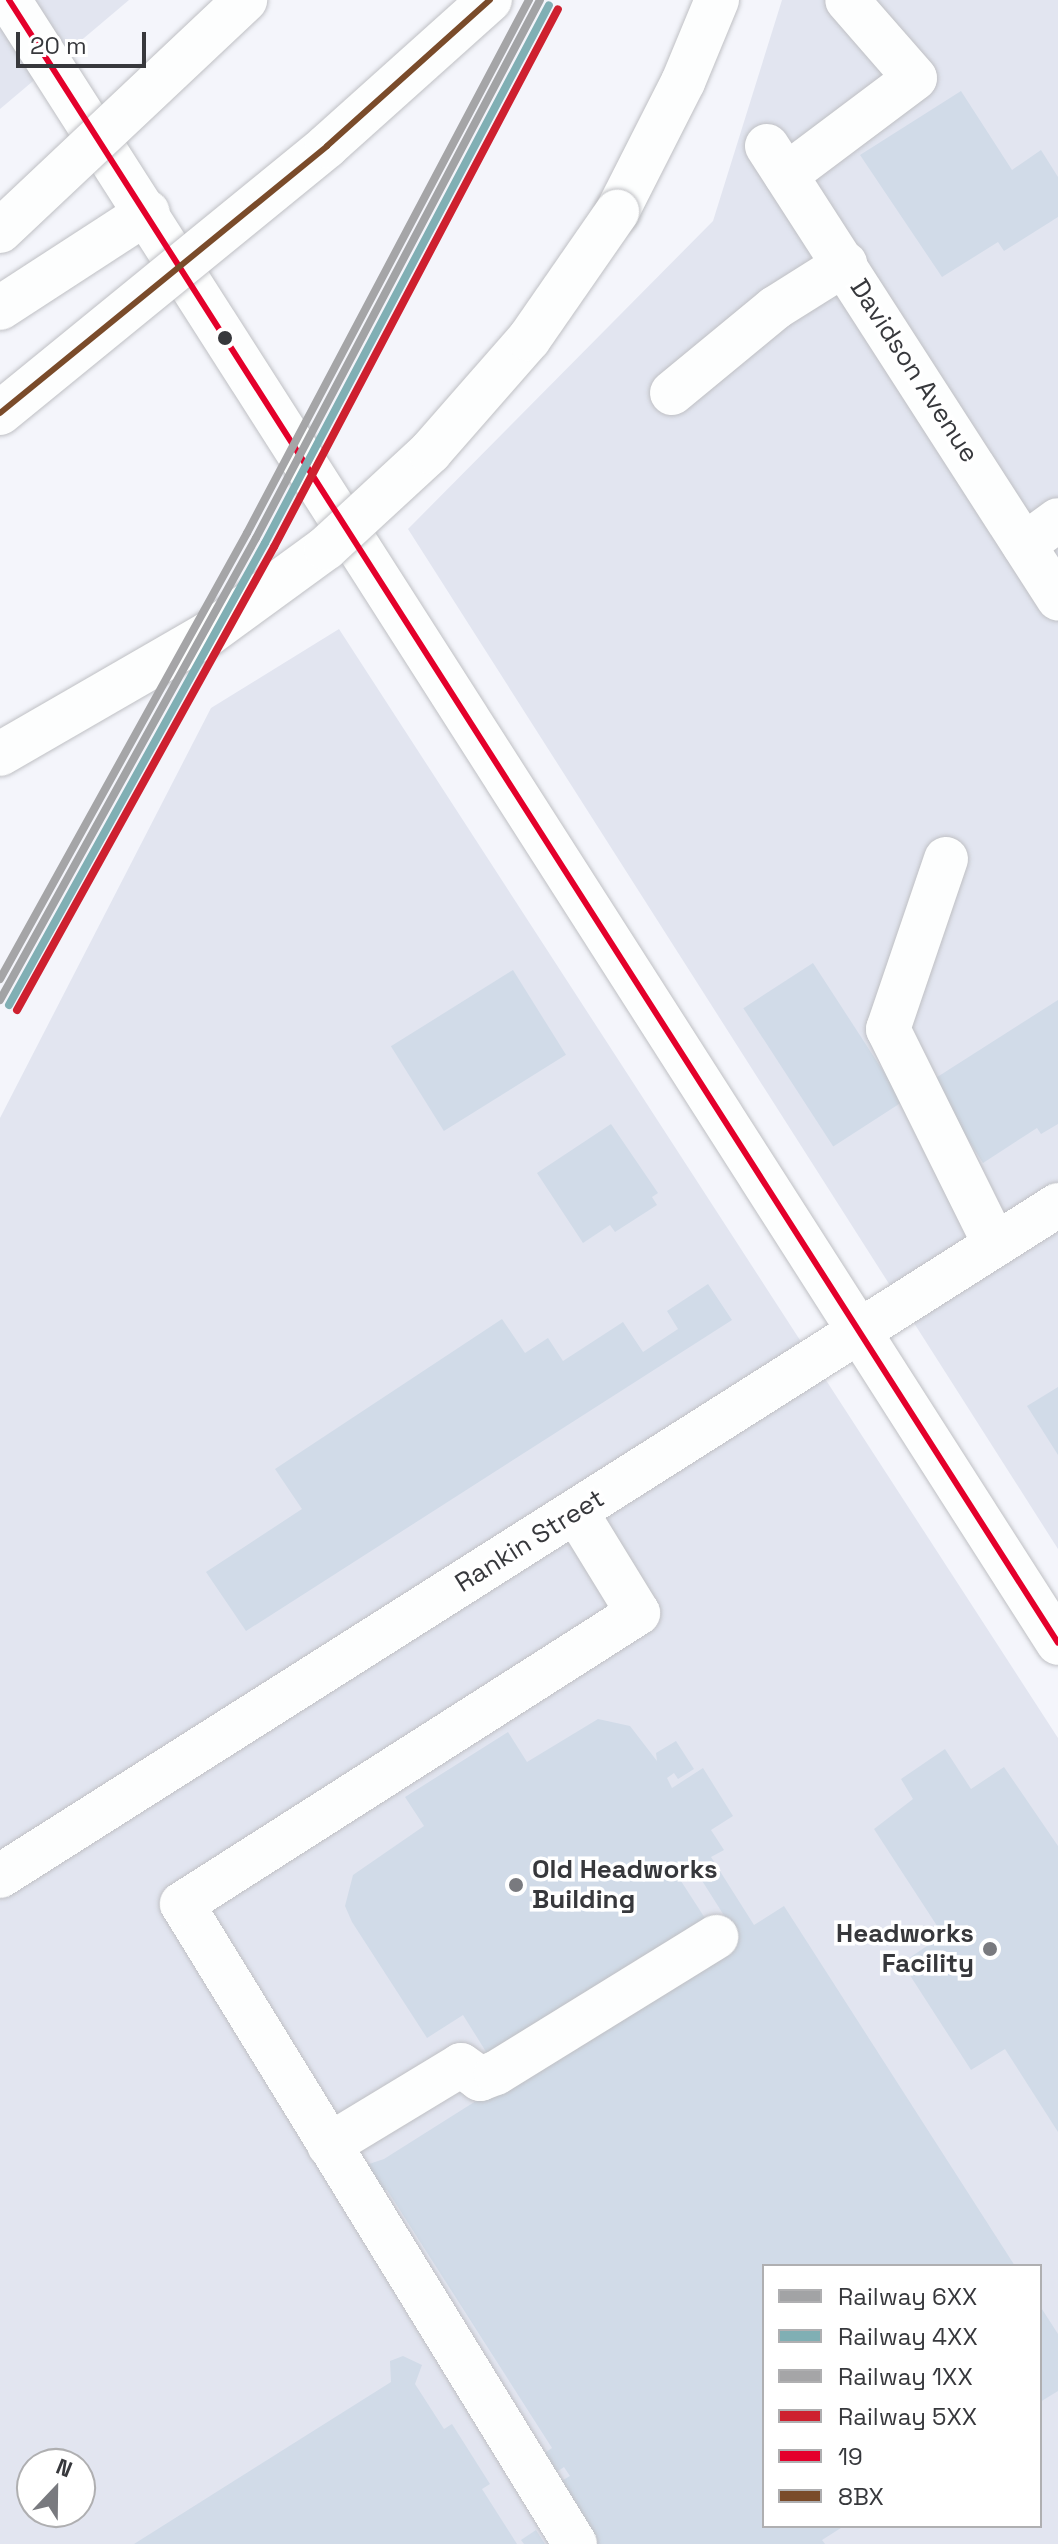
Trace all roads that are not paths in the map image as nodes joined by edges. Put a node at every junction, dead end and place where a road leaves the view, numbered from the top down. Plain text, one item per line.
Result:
1 (9, 0) edge
2 (245, 0) edge
3 (490, 0) edge
4 (717, 0) edge
5 (847, 0) edge
6 (148, 212) junction
7 (0, 231) edge
8 (845, 264) junction
9 (0, 308) edge
10 (672, 393) dead end
11 (0, 413) edge
12 (1041, 532) edge
13 (1058, 598) edge
14 (0, 754) edge
15 (946, 859) dead end
16 (1058, 1205) edge
17 (995, 1245) junction
18 (859, 1331) junction
19 (576, 1512) junction
20 (1058, 1643) edge
21 (0, 1876) edge
22 (716, 1937) dead end
23 (329, 2145) junction
24 (575, 2544) edge

1 - 6 main road
2 - 7 main road, bridge
3 - 11 main road, bridge
4 - 14 main road, bridge
5 - 8 main road, Davidson Avenue
6 - 9 main road
6 - 18 main road
8 - 10 main road
8 - 12 main road, Davidson Avenue
12 - 13 main road, Davidson Avenue
15 - 17 main road
16 - 17 main road, Rankin Street
17 - 18 main road, Rankin Street
18 - 19 main road, Rankin Street
18 - 20 main road
19 - 21 main road, Rankin Street
19 - 23 main road
22 - 23 main road
23 - 24 main road

